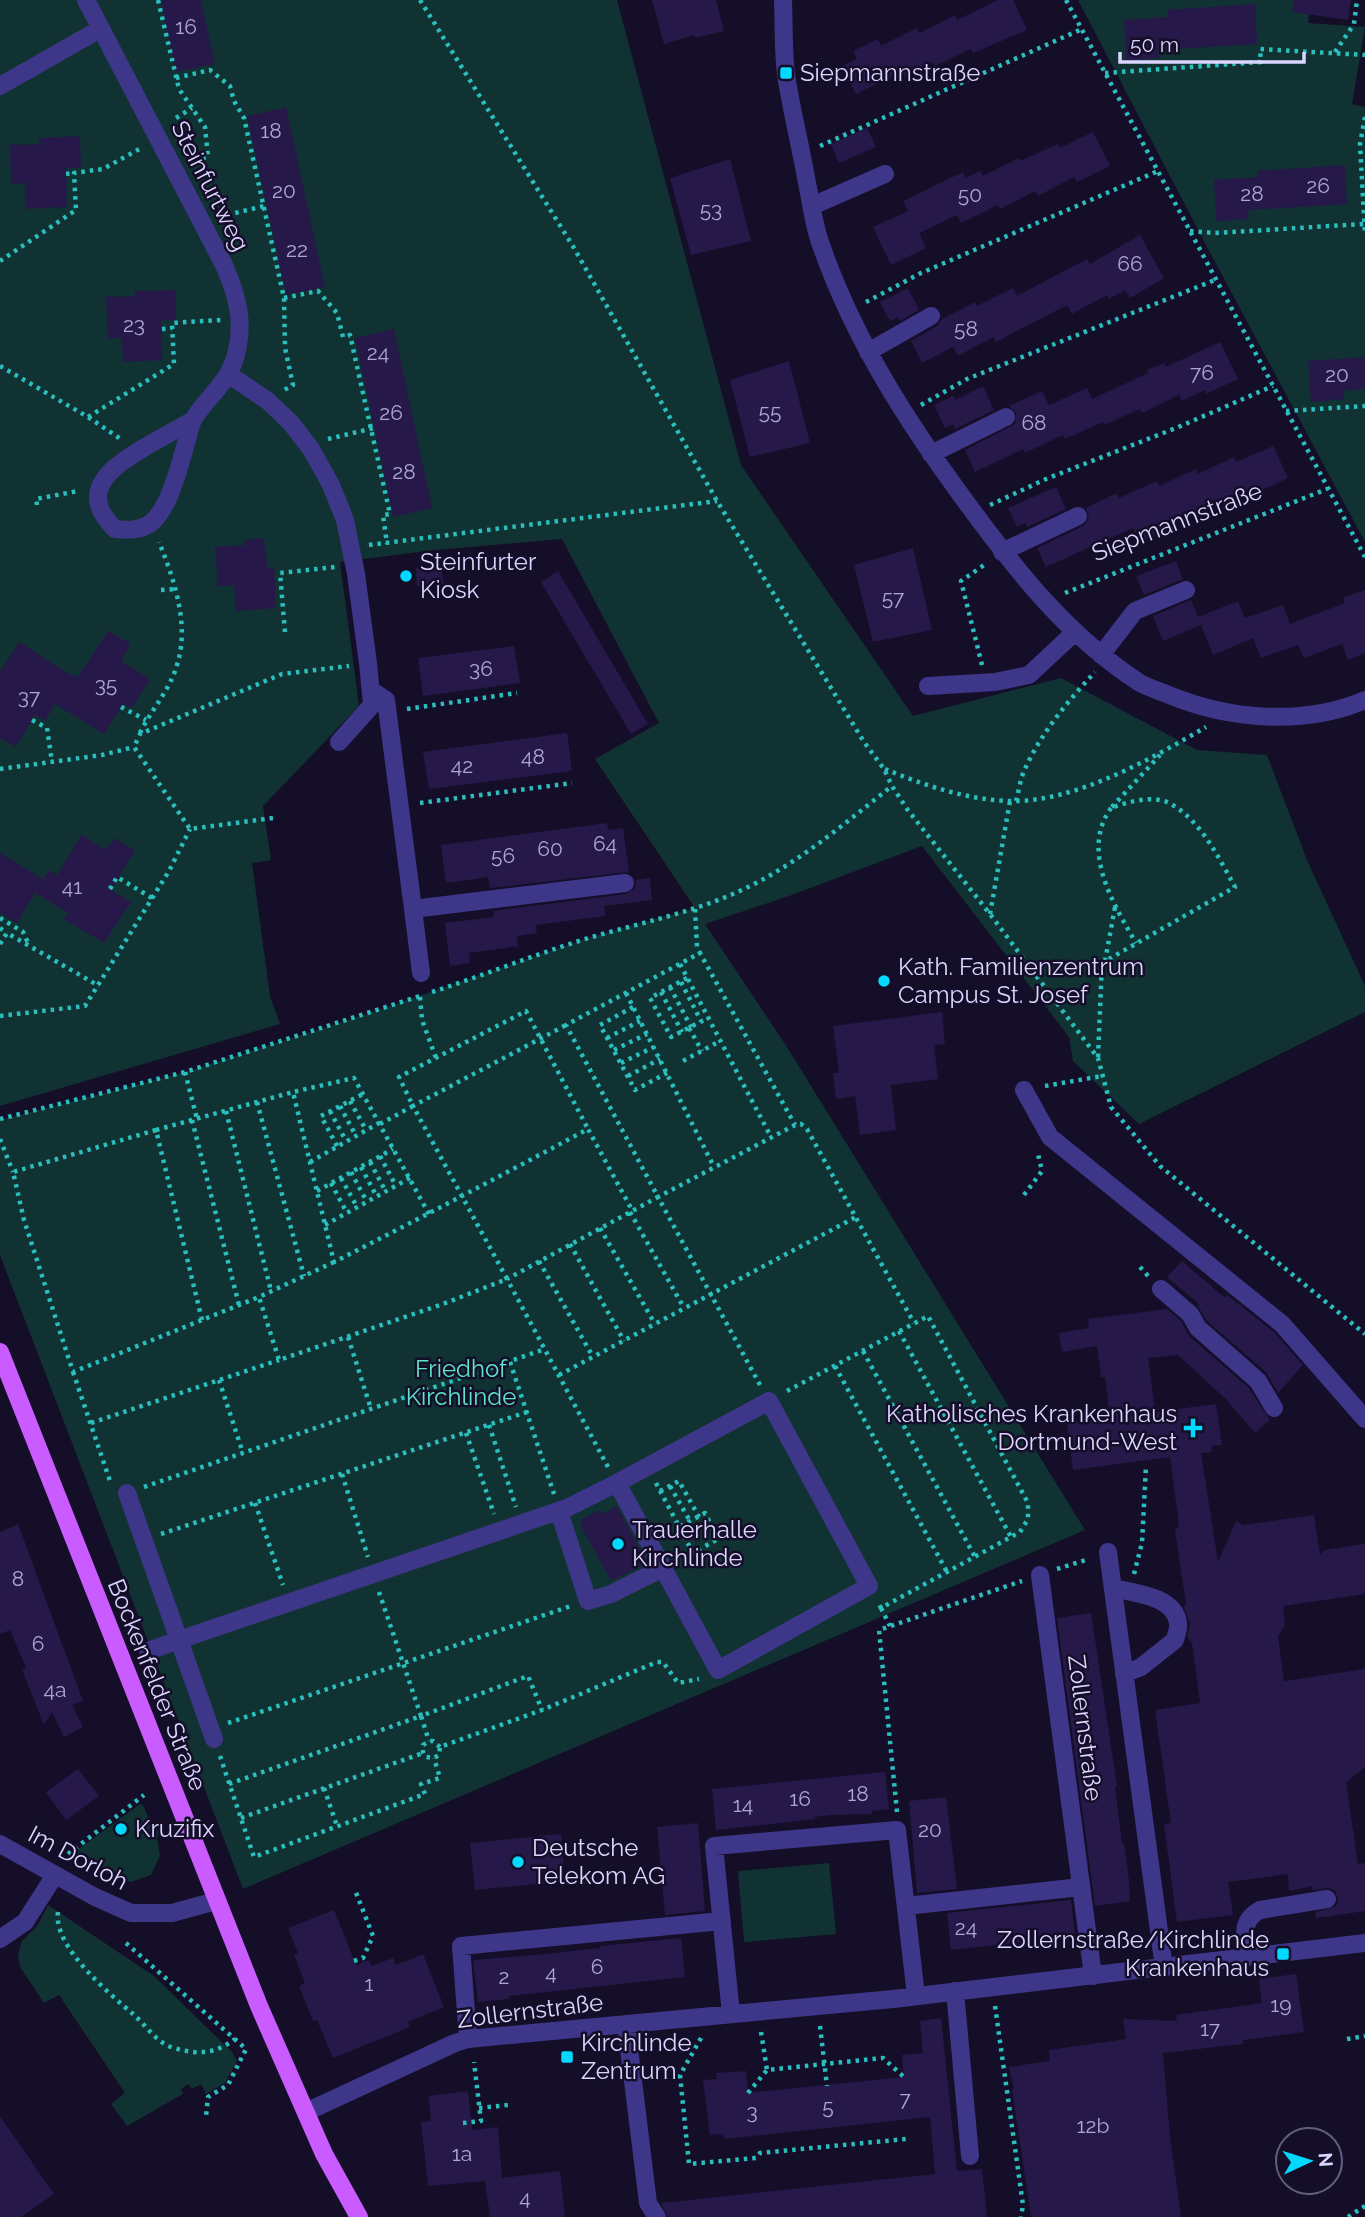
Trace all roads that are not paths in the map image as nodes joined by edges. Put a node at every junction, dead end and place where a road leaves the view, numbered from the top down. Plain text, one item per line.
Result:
1 (86, 0) edge
2 (783, 0) edge
3 (100, 29) junction
4 (0, 86) edge
5 (885, 174) dead end
6 (812, 206) junction
7 (931, 316) dead end
8 (868, 352) junction
9 (228, 374) junction
10 (1006, 417) dead end
11 (193, 421) junction
12 (931, 454) junction
13 (1078, 516) dead end
14 (1002, 552) junction
15 (1186, 590) dead end
16 (1075, 632) junction
17 (1104, 657) junction
18 (928, 686) dead end
19 (1365, 700) edge
20 (377, 702) junction
21 (340, 742) dead end
22 (625, 883) dead end
23 (413, 909) junction
24 (421, 974) dead end
25 (1024, 1090) road end
26 (1161, 1289) dead end
27 (0, 1352) edge
28 (1273, 1408) dead end
29 (1365, 1419) edge
30 (617, 1483) junction
31 (127, 1493) road end
32 (559, 1511) junction
33 (1108, 1552) road end
34 (663, 1569) junction
35 (1040, 1575) road end
36 (1121, 1590) junction
37 (179, 1640) junction
38 (148, 1651) dead end
39 (1124, 1674) junction
40 (212, 1734) road end
41 (0, 1844) edge
42 (55, 1875) junction
43 (1081, 1887) junction
44 (1327, 1899) dead end
45 (216, 1901) junction
46 (906, 1906) junction
47 (722, 1921) junction
48 (0, 1939) edge
49 (1365, 1943) edge
50 (1247, 1958) junction
51 (1164, 1968) junction
52 (1093, 1976) junction
53 (955, 1991) junction
54 (916, 1996) junction
55 (732, 2014) junction
56 (626, 2024) junction
57 (468, 2039) junction
58 (306, 2112) junction
59 (970, 2156) dead end
60 (359, 2217) edge
61 (657, 2217) edge

1 - 3 street, Steinfurtweg
2 - 6 street
3 - 4 street
3 - 9 street, Steinfurtweg
5 - 6 street
6 - 8 street
7 - 8 street
8 - 12 street
9 - 11 street, Steinfurtweg
9 - 20 street
10 - 12 street
11 - 11 street, Steinfurtweg
12 - 14 street
13 - 14 street
14 - 16 street
15 - 17 street
16 - 17 street
16 - 18 street
17 - 19 street
20 - 21 street
20 - 23 street
22 - 23 street
23 - 24 street
25 - 29 street
26 - 28 street
27 - 45 main road, Bockenfelder Straße
30 - 32 street
30 - 34 street
30 - 34 street
31 - 37 street
32 - 34 street
32 - 37 street
33 - 36 street
35 - 43 street, Zollernstraße
36 - 39 street
36 - 39 street
37 - 38 street
37 - 40 street
39 - 51 street
41 - 42 street, Im Dorloh
42 - 45 street, Im Dorloh
42 - 48 street
43 - 46 street
43 - 52 street, Zollernstraße
44 - 50 street
45 - 58 main road, Bockenfelder Straße
46 - 47 street
46 - 54 street
47 - 55 street
47 - 57 street
49 - 50 street, Zollernstraße
50 - 51 street, Zollernstraße
51 - 52 street, Zollernstraße
52 - 53 street, Zollernstraße
53 - 54 street, Zollernstraße
53 - 59 street
54 - 55 street, Zollernstraße
55 - 56 street, Zollernstraße
56 - 57 street, Zollernstraße
56 - 61 street
57 - 58 street, Zollernstraße
58 - 60 main road, Bockenfelder Straße

